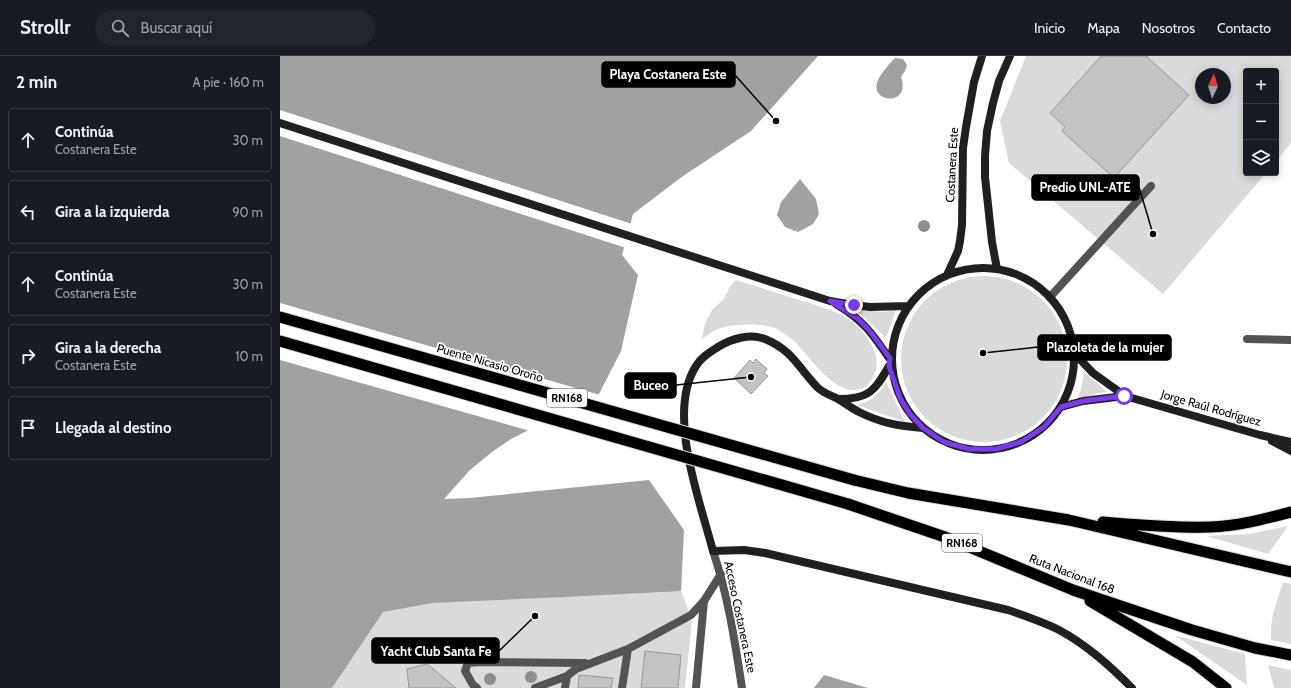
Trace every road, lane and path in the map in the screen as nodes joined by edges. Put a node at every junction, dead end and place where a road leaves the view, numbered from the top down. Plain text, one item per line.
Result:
1 (982, 56) edge
2 (1010, 56) edge
3 (280, 124) edge
4 (1151, 186) dead end
5 (996, 269) junction
6 (947, 275) junction
7 (1050, 297) junction
8 (830, 301) junction
9 (908, 306) junction
10 (280, 317) edge
11 (1247, 338) dead end
12 (1291, 340) edge
13 (280, 341) edge
14 (1074, 353) junction
15 (889, 362) junction
16 (1124, 396) junction
17 (837, 399) junction
18 (1061, 407) junction
19 (923, 428) junction
20 (1260, 435) junction
21 (1291, 442) edge
22 (1291, 451) edge
23 (1291, 512) edge
24 (1069, 520) junction
25 (713, 551) junction
26 (1291, 572) edge
27 (721, 574) junction
28 (1073, 590) junction
29 (704, 601) junction
30 (628, 648) junction
31 (1291, 655) edge
32 (590, 663) junction
33 (568, 676) junction
34 (477, 688) edge
35 (535, 688) edge
36 (565, 688) edge
37 (622, 688) edge
38 (696, 688) edge
39 (742, 688) edge
40 (1132, 688) edge
41 (1226, 688) edge

1 - 6 main road, Costanera Este
2 - 5 main road
3 - 8 main road
4 - 7 street
5 - 6 main road
5 - 7 main road
6 - 9 main road
7 - 14 main road
8 - 9 main road
8 - 15 main road
9 - 15 main road
10 - 24 highway, Puente Nicasio Oroño / RN168, bridge
11 - 12 street
13 - 28 highway, Ruta Nacional 168 / RN168, bridge
14 - 16 main road
14 - 18 main road
15 - 17 main road
15 - 19 main road
16 - 18 main road
16 - 20 main road, Jorge Raúl Rodríguez
17 - 19 main road
17 - 25 main road
18 - 19 main road
20 - 21 main road, Jorge Raúl Rodríguez
20 - 22 main road
23 - 24 highway
24 - 26 highway, RN168
25 - 27 street, Acceso Costanera Este
25 - 40 main road
27 - 29 street
27 - 39 street, Acceso Costanera Este
28 - 31 highway, Ruta Nacional 168 / RN168
28 - 41 highway
29 - 30 street
29 - 38 street
30 - 32 street
30 - 37 street
32 - 33 street
32 - 34 street
33 - 35 street
33 - 36 street

